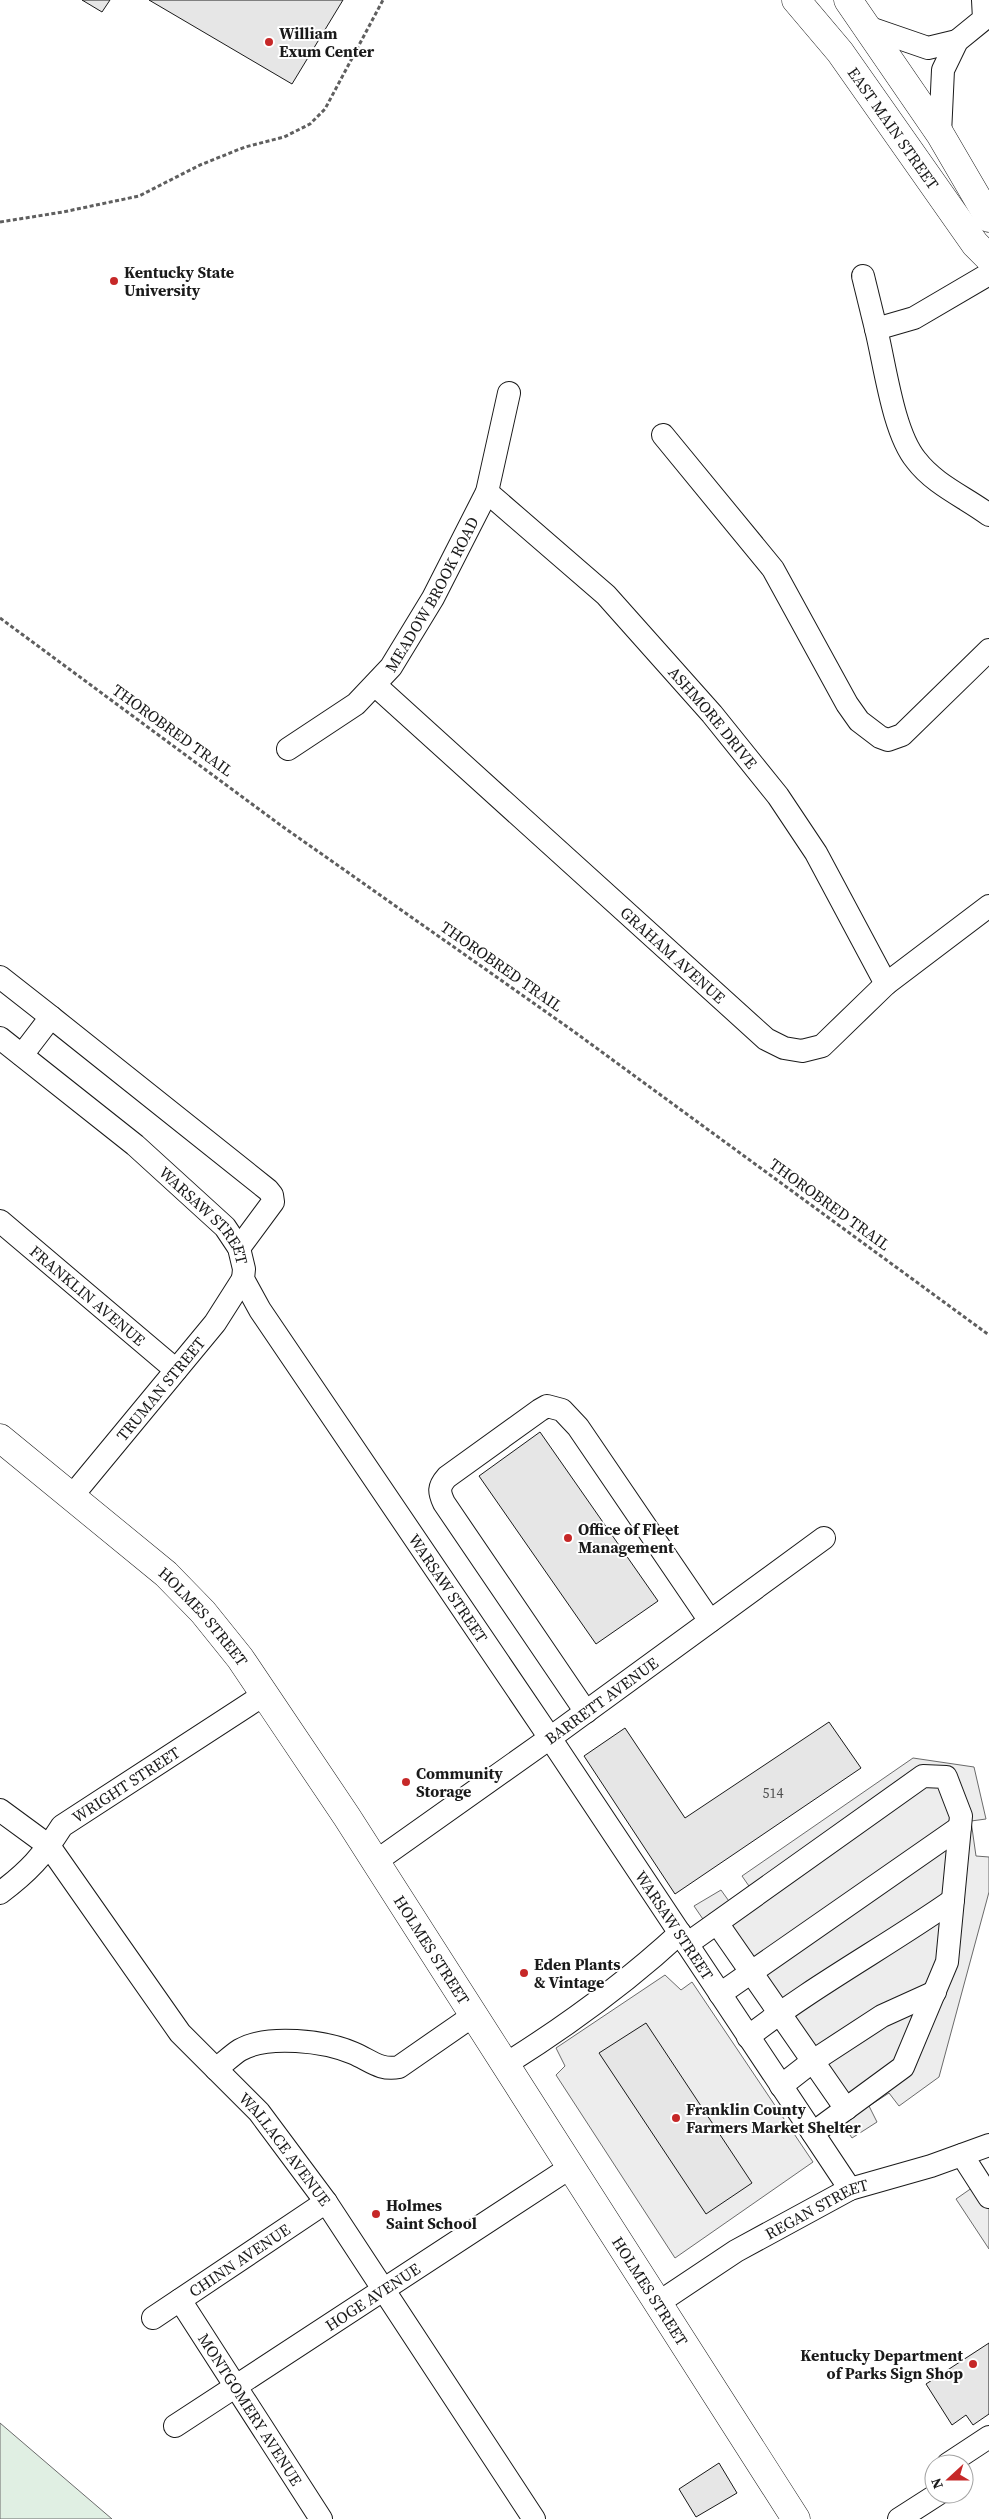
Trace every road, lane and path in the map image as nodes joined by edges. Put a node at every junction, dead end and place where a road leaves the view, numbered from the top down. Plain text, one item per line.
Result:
1 (382, 0) edge
2 (796, 0) edge
3 (848, 0) edge
4 (983, 0) edge
5 (867, 27) junction
6 (957, 41) junction
7 (940, 134) junction
8 (989, 218) edge
9 (0, 222) edge
10 (989, 258) edge
11 (989, 274) edge
12 (863, 276) dead end
13 (876, 329) junction
14 (510, 393) dead end
15 (663, 435) dead end
16 (487, 492) junction
17 (989, 515) edge
18 (0, 618) edge
19 (989, 650) edge
20 (375, 685) junction
21 (288, 749) dead end
22 (989, 906) edge
23 (0, 977) edge
24 (886, 984) junction
25 (51, 1017) junction
26 (0, 1038) edge
27 (22, 1055) junction
28 (0, 1220) edge
29 (240, 1248) junction
30 (243, 1278) junction
31 (989, 1335) edge
32 (176, 1370) junction
33 (0, 1438) edge
34 (72, 1496) junction
35 (824, 1538) dead end
36 (710, 1621) junction
37 (265, 1694) junction
38 (586, 1712) junction
39 (550, 1738) junction
40 (0, 1810) edge
41 (960, 1827) junction
42 (49, 1846) junction
43 (375, 1862) junction
44 (0, 1893) edge
45 (953, 1900) junction
46 (717, 1923) junction
47 (683, 1939) junction
48 (751, 1971) junction
49 (935, 1992) junction
50 (720, 1994) junction
51 (780, 2012) junction
52 (474, 2015) junction
53 (748, 2037) junction
54 (813, 2061) junction
55 (506, 2064) junction
56 (216, 2069) junction
57 (781, 2086) junction
58 (846, 2109) junction
59 (813, 2134) junction
60 (989, 2145) edge
61 (962, 2155) junction
62 (571, 2167) junction
63 (850, 2189) junction
64 (989, 2197) edge
65 (326, 2202) junction
66 (383, 2290) junction
67 (180, 2300) junction
68 (658, 2303) junction
69 (153, 2318) dead end
70 (235, 2386) junction
71 (175, 2426) dead end
72 (989, 2438) edge
73 (964, 2454) edge
74 (924, 2503) edge
75 (321, 2519) edge
76 (534, 2519) edge
77 (796, 2519) edge
78 (899, 2519) edge

1 - 9 path
2 - 10 main road, EAST MAIN STREET
3 - 5 main road, EAST MAIN STREET
4 - 6 street
5 - 6 street
5 - 7 main road, EAST MAIN STREET
6 - 7 street
7 - 8 main road, EAST MAIN STREET
11 - 13 street
12 - 13 street
13 - 17 street
14 - 16 street, MEADOW BROOK ROAD
15 - 19 street
16 - 20 street, MEADOW BROOK ROAD
16 - 24 street, ASHMORE DRIVE
18 - 31 path, THOROBRED TRAIL
20 - 21 street, MEADOW BROOK ROAD
20 - 24 street, GRAHAM AVENUE
22 - 24 street, GRAHAM AVENUE
23 - 25 street
25 - 27 street
25 - 29 street
26 - 27 street, WARSAW STREET
27 - 29 street, WARSAW STREET
28 - 32 street, FRANKLIN AVENUE
29 - 30 street, WARSAW STREET
30 - 32 street, TRUMAN STREET
30 - 39 street, WARSAW STREET
32 - 34 street, TRUMAN STREET
33 - 34 main road, HOLMES STREET
34 - 37 main road, HOLMES STREET
35 - 36 street, BARRETT AVENUE
36 - 38 street, BARRETT AVENUE
36 - 38 street
37 - 42 street, WRIGHT STREET
37 - 43 main road, HOLMES STREET
38 - 39 street, BARRETT AVENUE
39 - 43 street, BARRETT AVENUE
39 - 47 street, WARSAW STREET
40 - 42 street, WALLACE AVENUE
41 - 45 street
41 - 46 street
41 - 48 street
42 - 44 street, WRIGHT STREET
42 - 56 street, WALLACE AVENUE
43 - 52 main road, HOLMES STREET
45 - 49 street
45 - 51 street
46 - 47 street
46 - 48 street
47 - 50 street, WARSAW STREET
47 - 55 street
48 - 50 street
48 - 51 street
49 - 54 street
49 - 58 street
50 - 53 street, WARSAW STREET
51 - 53 street
51 - 54 street
52 - 55 main road, HOLMES STREET
52 - 56 street
53 - 57 street, WARSAW STREET
54 - 57 street
54 - 58 street
55 - 62 main road, HOLMES STREET
56 - 65 street, WALLACE AVENUE
57 - 59 street, WARSAW STREET
58 - 59 street
59 - 63 street, WARSAW STREET
60 - 61 street, REGAN STREET
61 - 63 street, REGAN STREET
61 - 64 street
62 - 66 street, HOGE AVENUE
62 - 68 main road, HOLMES STREET
63 - 68 street, REGAN STREET
65 - 66 street, WALLACE AVENUE
65 - 67 street, CHINN AVENUE
66 - 70 street, HOGE AVENUE
66 - 76 street, WALLACE AVENUE
67 - 69 street, CHINN AVENUE
67 - 70 street, MONTGOMERY AVENUE
68 - 77 main road, HOLMES STREET
70 - 71 street, HOGE AVENUE
70 - 75 street, MONTGOMERY AVENUE
72 - 73 street
74 - 78 street

